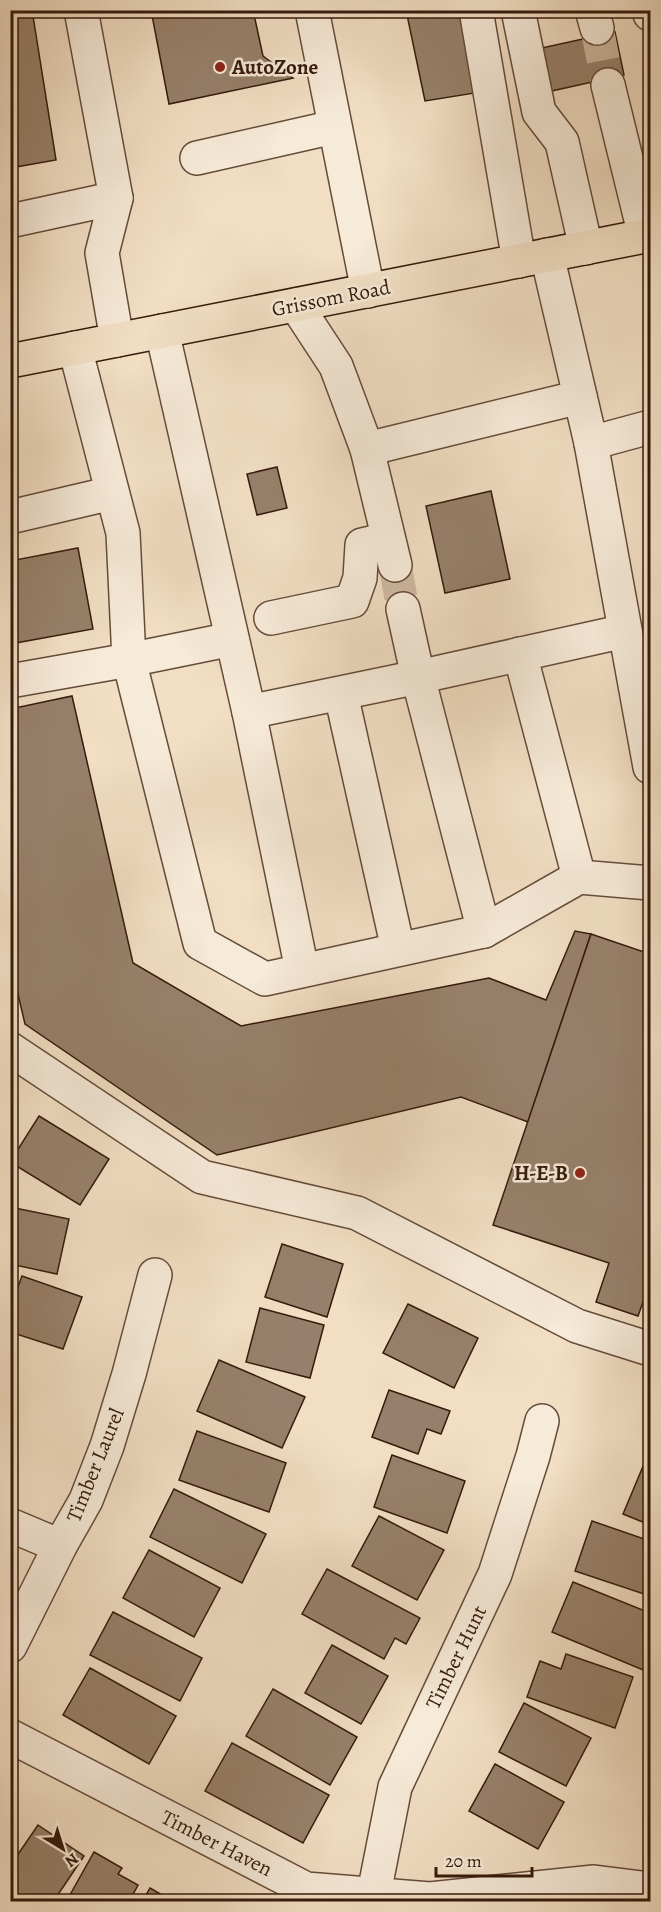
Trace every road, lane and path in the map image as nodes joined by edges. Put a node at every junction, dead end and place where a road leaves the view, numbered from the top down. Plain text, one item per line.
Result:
1 (81, 10) edge
2 (312, 10) edge
3 (476, 10) edge
4 (518, 10) edge
5 (608, 85) tunnel mouth
6 (334, 127) junction
7 (197, 158) dead end
8 (116, 198) junction
9 (10, 221) edge
10 (648, 235) edge
11 (586, 248) junction
12 (533, 258) junction
13 (368, 291) junction
14 (297, 305) junction
15 (162, 331) junction
16 (117, 340) junction
17 (75, 348) junction
18 (10, 361) edge
19 (580, 397) junction
20 (651, 427) edge
21 (591, 443) junction
22 (367, 449) junction
23 (112, 493) junction
24 (10, 517) edge
25 (404, 609) tunnel mouth
26 (271, 618) dead end
27 (625, 631) junction
28 (232, 639) junction
29 (520, 654) junction
30 (129, 660) junction
31 (415, 662) junction
32 (10, 681) edge
33 (341, 694) junction
34 (249, 712) junction
35 (651, 767) edge
36 (579, 877) junction
37 (651, 884) edge
38 (484, 931) junction
39 (398, 949) junction
40 (302, 970) junction
41 (10, 1049) edge
42 (155, 1275) dead end
43 (651, 1349) edge
44 (542, 1421) dead end
45 (10, 1524) edge
46 (60, 1546) junction
47 (10, 1646) edge
48 (10, 1736) edge
49 (651, 1889) edge
50 (374, 1893) junction

1 - 8 street
2 - 6 street
3 - 12 street
4 - 11 street
5 - 10 street
6 - 7 street
6 - 13 street
8 - 9 street
8 - 16 street
10 - 11 main road, Grissom Road
11 - 12 main road, Grissom Road
12 - 13 main road, Grissom Road
12 - 19 street
13 - 14 main road, Grissom Road
14 - 15 main road, Grissom Road
14 - 22 street
15 - 16 main road, Grissom Road
15 - 28 street
16 - 17 main road, Grissom Road
17 - 18 main road, Grissom Road
17 - 23 street
19 - 21 street
19 - 22 street
20 - 21 street
21 - 27 street
22 - 26 street
23 - 24 street
23 - 30 street
25 - 31 street
27 - 29 street
27 - 35 street
28 - 30 street
28 - 34 street
29 - 31 street
29 - 36 street
30 - 32 street
30 - 40 street
31 - 33 street
31 - 38 street
33 - 34 street
33 - 39 street
34 - 40 street
36 - 37 street
36 - 38 street
38 - 39 street
39 - 40 street
41 - 43 street
42 - 46 street, Timber Laurel
44 - 50 street, Timber Hunt
45 - 46 street
46 - 47 street, Timber Laurel
48 - 50 street, Timber Haven
49 - 50 street, Timber Haven

